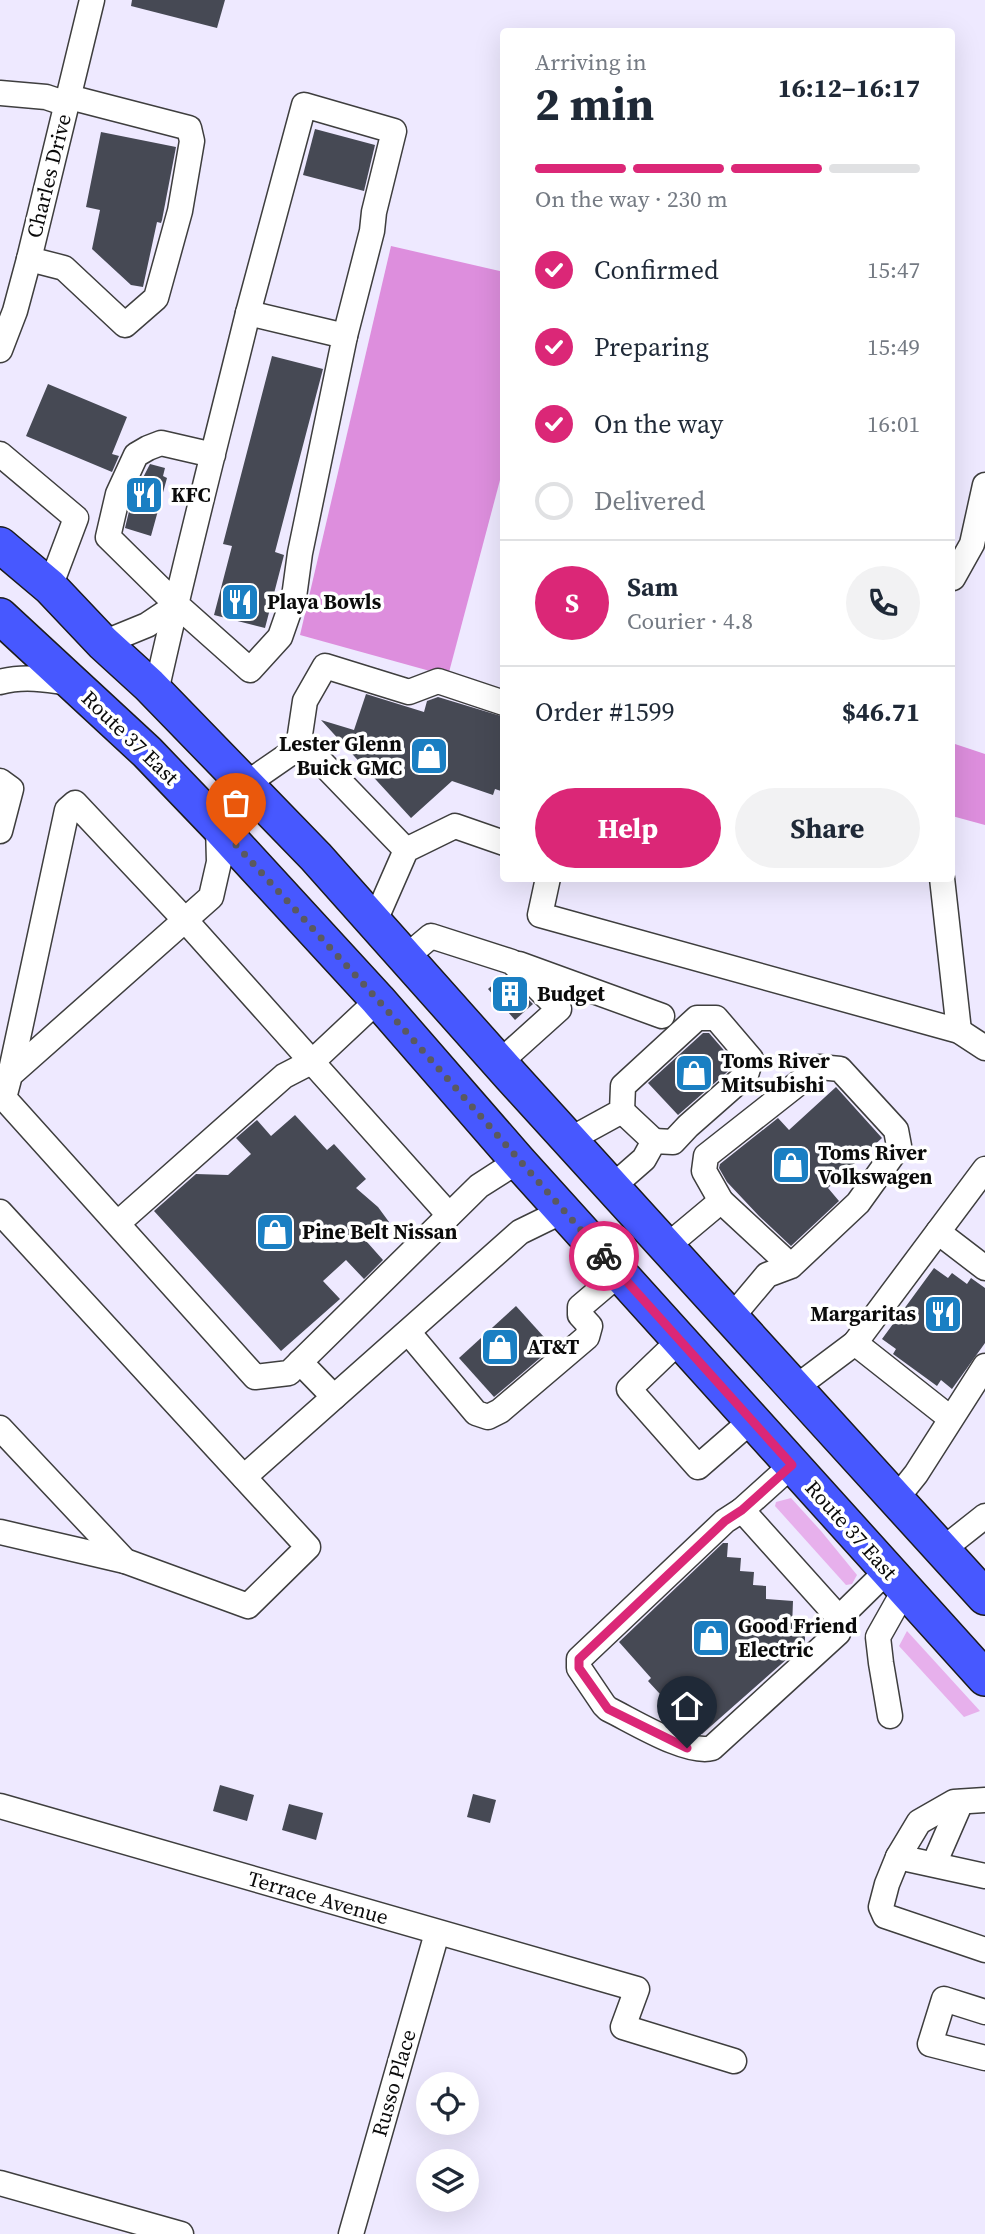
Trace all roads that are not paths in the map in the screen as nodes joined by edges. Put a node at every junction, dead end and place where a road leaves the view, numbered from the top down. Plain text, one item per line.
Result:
1 (92, 0) edge
2 (0, 83) edge
3 (0, 93) edge
4 (60, 99) junction
5 (29, 260) junction
6 (248, 313) junction
7 (345, 336) junction
8 (0, 350) edge
9 (0, 454) edge
10 (213, 455) junction
11 (985, 485) edge
12 (0, 545) edge
13 (955, 574) edge
14 (50, 587) junction
15 (177, 605) junction
16 (0, 616) edge
17 (103, 643) junction
18 (0, 682) edge
19 (75, 684) junction
20 (156, 692) junction
21 (500, 702) edge
22 (299, 739) junction
23 (0, 780) edge
24 (246, 784) junction
25 (218, 825) junction
26 (0, 831) edge
27 (500, 842) edge
28 (406, 850) junction
29 (547, 882) edge
30 (942, 882) edge
31 (185, 920) junction
32 (374, 923) junction
33 (406, 957) junction
34 (512, 962) junction
35 (581, 987) junction
36 (378, 1000) junction
37 (559, 1009) junction
38 (662, 1016) dead end
39 (959, 1031) junction
40 (985, 1048) edge
41 (313, 1061) junction
42 (500, 1062) junction
43 (10, 1075) junction
44 (622, 1111) junction
45 (569, 1140) junction
46 (654, 1141) junction
47 (518, 1161) junction
48 (985, 1169) edge
49 (612, 1187) junction
50 (721, 1200) junction
51 (563, 1210) junction
52 (0, 1212) edge
53 (449, 1215) junction
54 (118, 1223) junction
55 (938, 1232) junction
56 (666, 1247) junction
57 (791, 1266) junction
58 (985, 1268) edge
59 (620, 1273) junction
60 (731, 1318) junction
61 (408, 1332) junction
62 (680, 1340) junction
63 (855, 1343) junction
64 (300, 1362) junction
65 (985, 1366) edge
66 (795, 1388) junction
67 (334, 1397) junction
68 (950, 1418) junction
69 (752, 1420) junction
70 (0, 1428) edge
71 (792, 1465) junction
72 (244, 1477) junction
73 (896, 1499) junction
74 (742, 1510) junction
75 (985, 1516) edge
76 (0, 1532) edge
77 (942, 1549) junction
78 (124, 1560) junction
79 (896, 1580) junction
80 (985, 1598) edge
81 (839, 1618) junction
82 (985, 1678) edge
83 (890, 1716) dead end
84 (979, 1801) edge
85 (0, 1806) edge
86 (898, 1857) junction
87 (934, 1864) junction
88 (985, 1876) edge
89 (438, 1933) junction
90 (985, 1950) edge
91 (985, 2012) edge
92 (985, 2058) edge
93 (734, 2061) dead end
94 (0, 2183) edge
95 (181, 2234) edge
96 (351, 2234) edge

1 - 4 street, Charles Drive
2 - 4 street
3 - 4 street
4 - 5 street, Charles Drive
4 - 5 street
5 - 8 street, Charles Drive
6 - 7 street
6 - 7 street
6 - 10 street
7 - 15 street
9 - 14 street
10 - 15 street
10 - 15 street
11 - 13 street
12 - 14 highway
14 - 17 highway
15 - 17 street
15 - 20 street
16 - 19 highway, Route 37 East
17 - 20 highway
18 - 19 street
19 - 25 highway, Route 37 East
20 - 24 highway
21 - 22 street
22 - 24 street
22 - 28 street
23 - 26 street
24 - 32 highway
25 - 31 street
25 - 36 highway, Route 37 East
27 - 28 street
28 - 32 street
29 - 39 street
30 - 39 street
31 - 41 street
31 - 43 street
31 - 43 street
32 - 33 highway
33 - 34 street
33 - 42 highway
34 - 35 street
34 - 37 street
35 - 37 street
35 - 38 street
36 - 41 street
36 - 47 highway, Route 37 East
37 - 42 street
39 - 40 street
41 - 53 street
41 - 54 street
42 - 45 highway
43 - 54 street
44 - 45 street
44 - 46 street
44 - 46 street
45 - 49 highway
46 - 49 street
47 - 51 highway, Route 37 East
47 - 53 street
48 - 55 street
49 - 56 highway
50 - 56 street
50 - 57 street
50 - 57 street
51 - 59 highway, Route 37 East
51 - 61 street
52 - 72 street
53 - 64 street
54 - 64 street
55 - 58 street
55 - 63 street
56 - 60 highway
57 - 60 street
59 - 61 street
59 - 62 highway, Route 37 East
60 - 66 highway
61 - 67 street
62 - 69 highway, Route 37 East
62 - 69 street
63 - 66 street
63 - 68 street
64 - 67 street
65 - 68 street
66 - 73 highway
67 - 72 street
68 - 73 street
69 - 71 highway, Route 37 East
70 - 78 street
71 - 74 street
71 - 79 highway, Route 37 East
72 - 78 street
73 - 77 highway
74 - 81 street
74 - 81 street
75 - 77 street
76 - 78 street
77 - 80 highway
79 - 81 street
79 - 82 highway, Route 37 East
79 - 83 street
84 - 86 street
84 - 87 street
85 - 89 street, Terrace Avenue
86 - 87 street
86 - 90 street
87 - 88 street
89 - 93 street, Terrace Avenue
89 - 96 street, Russo Place
91 - 92 street
94 - 95 street

